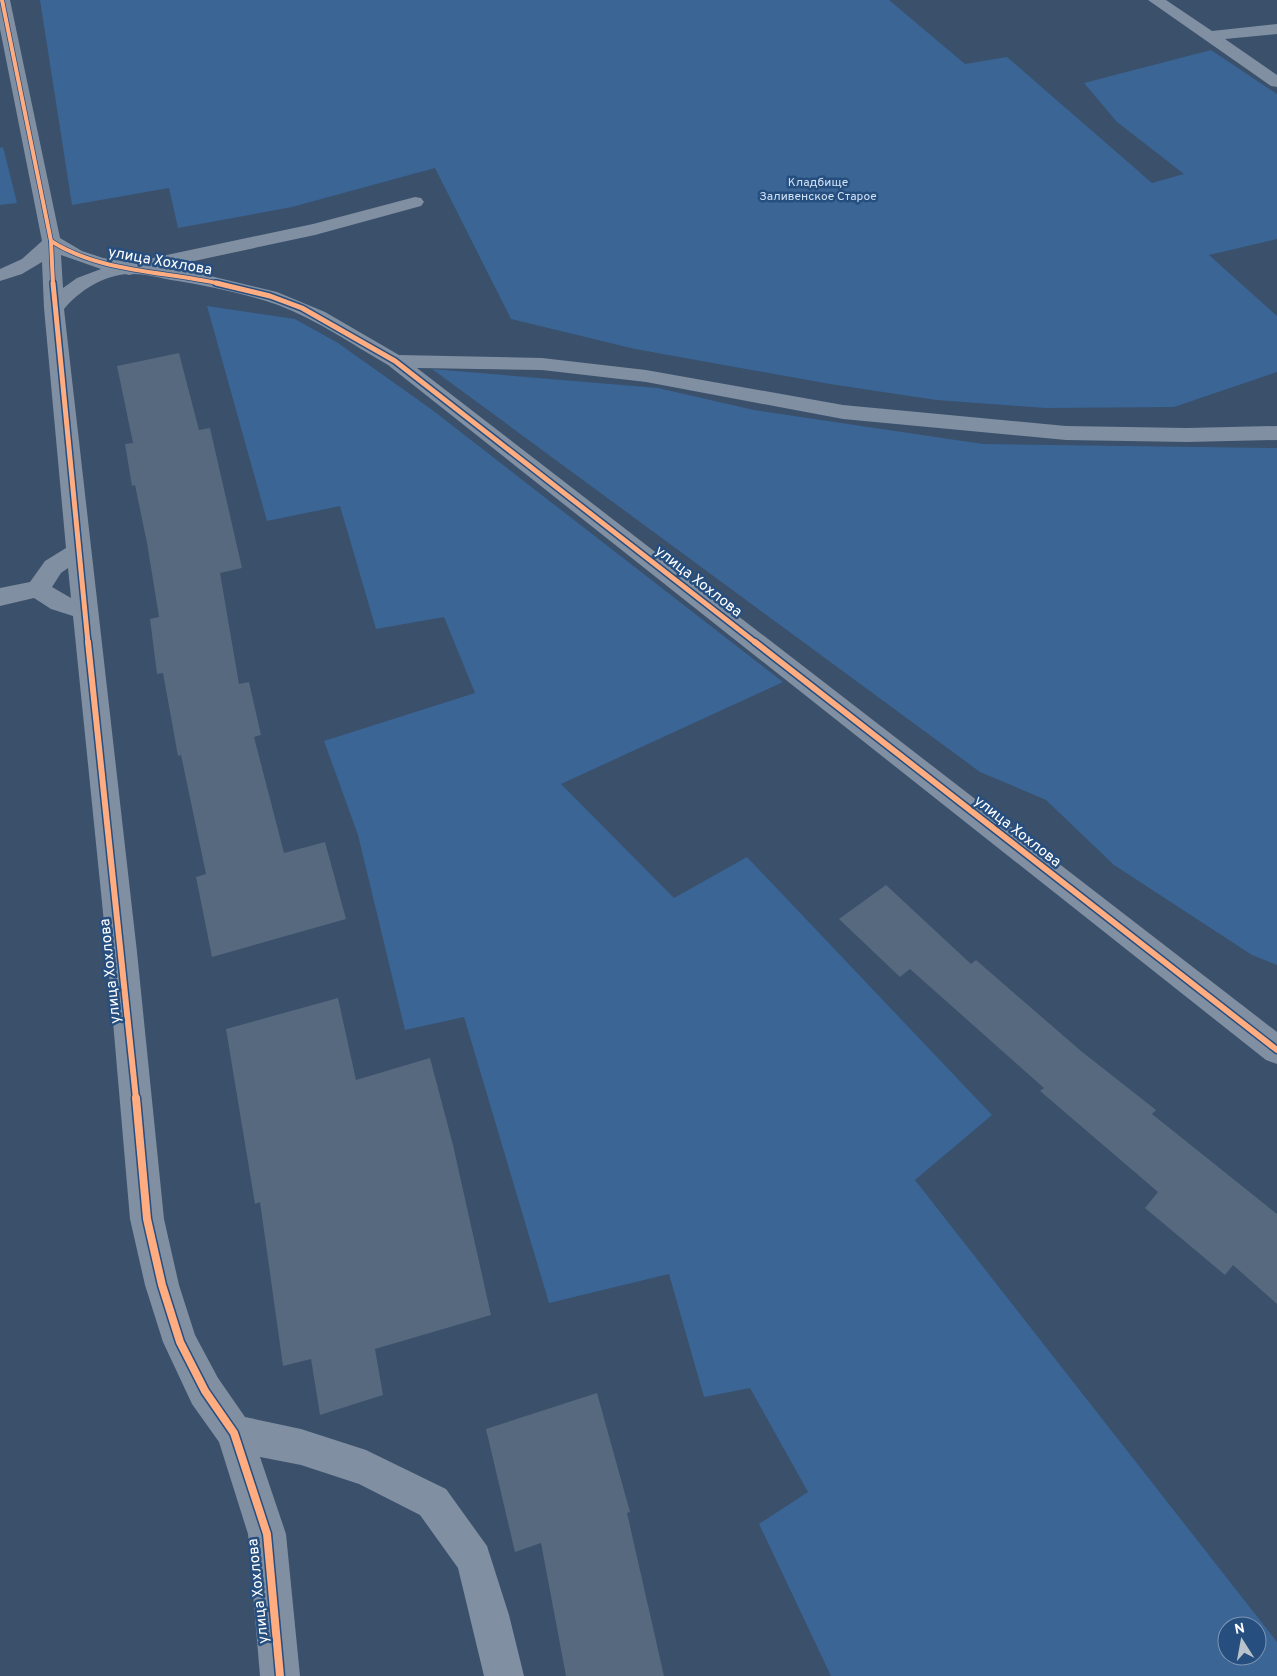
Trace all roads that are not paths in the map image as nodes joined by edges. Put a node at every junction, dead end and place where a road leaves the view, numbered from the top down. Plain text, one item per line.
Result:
1 (2, 0) edge
2 (1156, 0) edge
3 (1277, 28) edge
4 (1211, 36) junction
5 (1277, 82) edge
6 (415, 202) dead end
7 (50, 242) junction
8 (129, 269) junction
9 (0, 276) edge
10 (54, 305) junction
11 (395, 361) junction
12 (1277, 432) edge
13 (78, 551) junction
14 (38, 589) junction
15 (0, 597) edge
16 (85, 609) junction
17 (1277, 1050) edge
18 (234, 1433) junction
19 (280, 1676) edge
20 (504, 1676) edge

1 - 7 street, улица Хохлова
2 - 4 street
3 - 4 street
4 - 5 street
6 - 8 street
7 - 8 street, улица Хохлова
7 - 9 street
7 - 10 street, улица Хохлова
8 - 10 street
8 - 11 street, улица Хохлова
9 - 10 street
10 - 13 street, улица Хохлова
11 - 12 street
11 - 17 street, улица Хохлова
13 - 14 street
13 - 16 street, улица Хохлова
14 - 15 street
14 - 16 street
16 - 18 street, улица Хохлова
18 - 19 street, улица Хохлова
18 - 20 street

